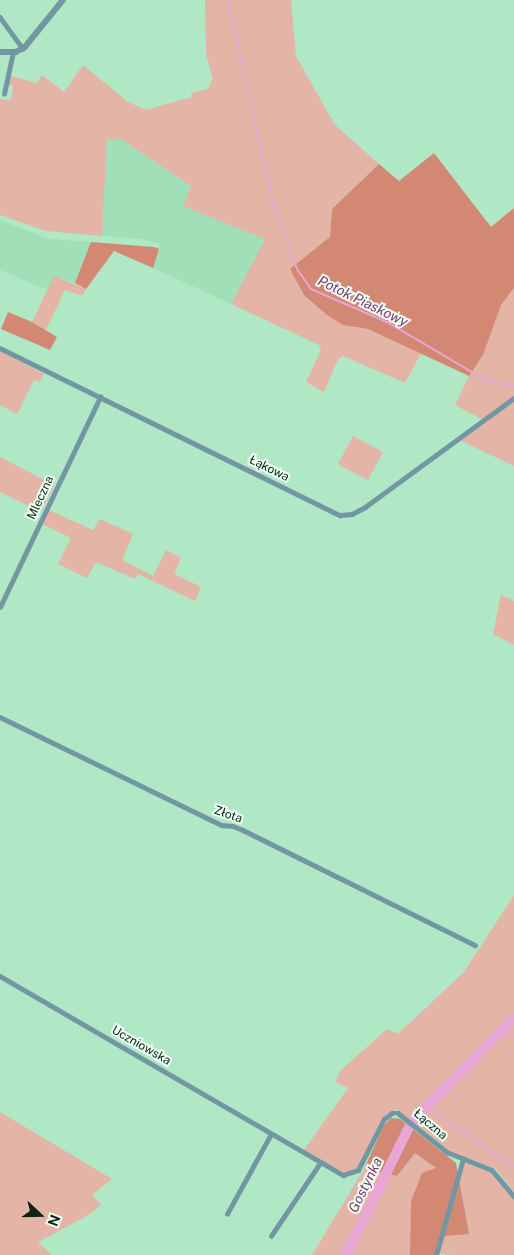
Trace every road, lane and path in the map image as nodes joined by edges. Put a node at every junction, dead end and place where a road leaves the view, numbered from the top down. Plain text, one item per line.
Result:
1 (63, 0) edge
2 (0, 17) edge
3 (23, 49) junction
4 (0, 52) edge
5 (13, 52) junction
6 (4, 94) dead end
7 (0, 348) edge
8 (100, 397) junction
9 (514, 398) edge
10 (0, 606) edge
11 (0, 717) edge
12 (475, 945) dead end
13 (0, 976) edge
14 (271, 1134) junction
15 (463, 1159) junction
16 (320, 1163) junction
17 (352, 1174) joint
18 (514, 1196) edge
19 (227, 1214) dead end
20 (271, 1236) dead end
21 (436, 1255) edge

1 - 3 street
2 - 3 street
3 - 5 street
4 - 5 street
5 - 6 street
7 - 8 street, Łąkowa
8 - 9 street, Łąkowa
8 - 10 street, Mleczna
11 - 12 street, Złota
13 - 14 street, Uczniowska
14 - 16 street, Uczniowska
14 - 19 street
15 - 17 street, Łączna
15 - 18 street, Łączna
15 - 21 street
16 - 17 street, Uczniowska
16 - 20 street

